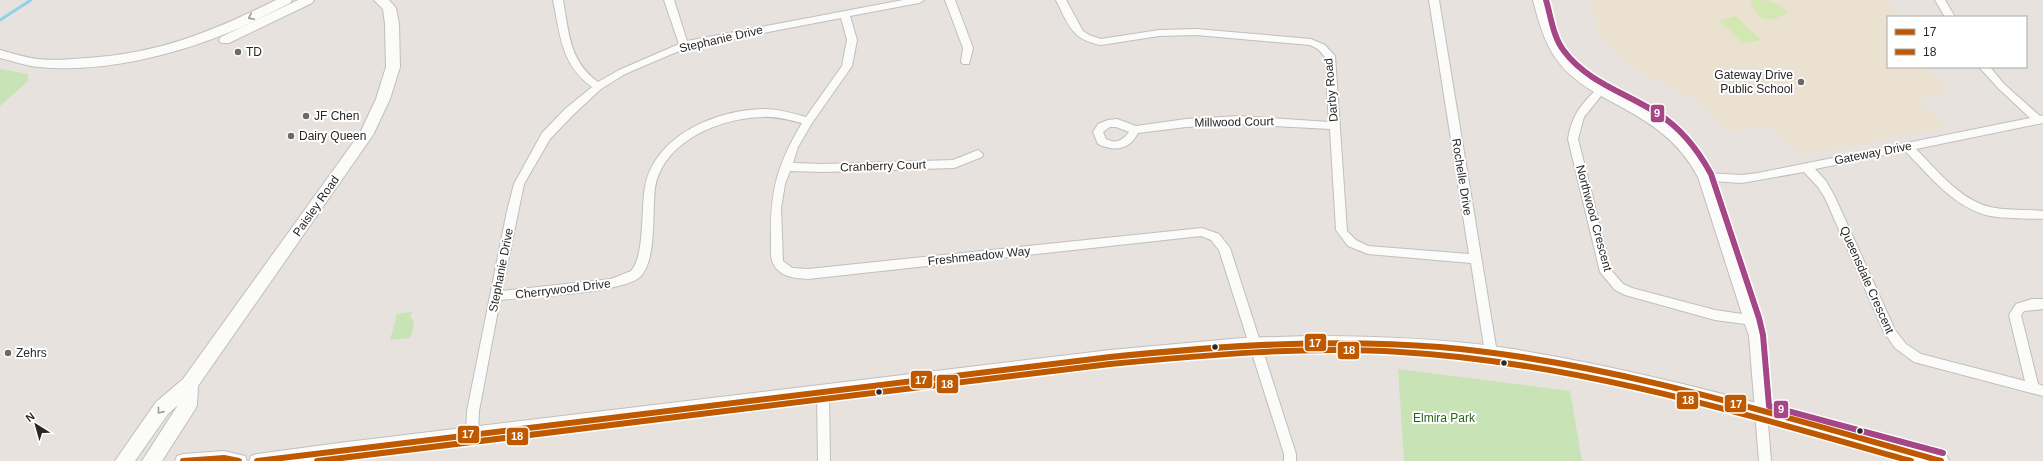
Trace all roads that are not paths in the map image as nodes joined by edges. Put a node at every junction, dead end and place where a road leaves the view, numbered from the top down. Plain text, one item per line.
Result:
1 (286, 0) edge
2 (308, 0) edge
3 (558, 0) edge
4 (669, 0) edge
5 (919, 0) edge
6 (950, 0) edge
7 (1061, 0) edge
8 (1434, 0) edge
9 (1538, 0) edge
10 (1940, 0) edge
11 (388, 3) edge
12 (845, 14) junction
13 (1949, 16) edge
14 (684, 45) junction
15 (0, 54) edge
16 (966, 62) dead end
17 (57, 64) junction
18 (1985, 68) edge
19 (598, 87) junction
20 (1601, 91) junction
21 (2040, 119) edge
22 (808, 121) junction
23 (1334, 126) junction
24 (1135, 130) dead end
25 (1907, 146) junction
26 (978, 154) dead end
27 (786, 167) junction
28 (1806, 167) junction
29 (1703, 176) junction
30 (2043, 214) edge
31 (1476, 259) junction
32 (496, 296) junction
33 (2043, 304) edge
34 (1751, 320) junction
35 (1255, 342) junction
36 (1491, 353) junction
37 (189, 384) junction
38 (2038, 389) edge
39 (823, 392) junction
40 (1762, 412) junction
41 (472, 433) junction
42 (124, 461) edge
43 (151, 461) edge
44 (183, 461) edge
45 (239, 461) edge
46 (257, 461) edge
47 (824, 461) edge
48 (1290, 461) edge
49 (1765, 461) edge
50 (1942, 461) edge

1 -> 17 street
2 - 17 street
3 - 19 street
4 - 14 street
5 - 12 street, Stephanie Drive
6 - 16 street
7 - 23 street, Darby Road
8 - 31 street, Rochelle Drive
9 - 20 street
10 - 13 street
11 - 37 main road, Paisley Road
12 - 14 street, Stephanie Drive
12 - 22 street, Freshmeadow Way
14 - 19 street, Stephanie Drive
15 - 17 street
18 - 21 street
19 - 32 street, Stephanie Drive
20 - 29 street
20 - 34 street, Northwood Crescent
21 - 25 street, Gateway Drive
22 - 27 street, Freshmeadow Way
22 - 32 street, Cherrywood Drive
23 - 24 street, Millwood Court
23 - 31 street, Darby Road
25 - 28 street, Gateway Drive
25 - 30 street
26 - 27 street, Cranberry Court
27 - 35 street, Freshmeadow Way
28 - 29 street, Gateway Drive
28 - 38 street, Queensdale Crescent
29 - 34 street
31 - 36 street, Rochelle Drive
32 - 41 street, Stephanie Drive
33 - 38 street
34 - 40 street
35 - 36 street
35 - 39 street
35 - 48 street, Freshmeadow Way
36 - 40 street
37 -> 42 main road, Paisley Road
37 - 43 main road
39 - 41 street
39 - 47 street
40 - 49 street
40 - 50 street
41 - 46 street
44 - 45 street

